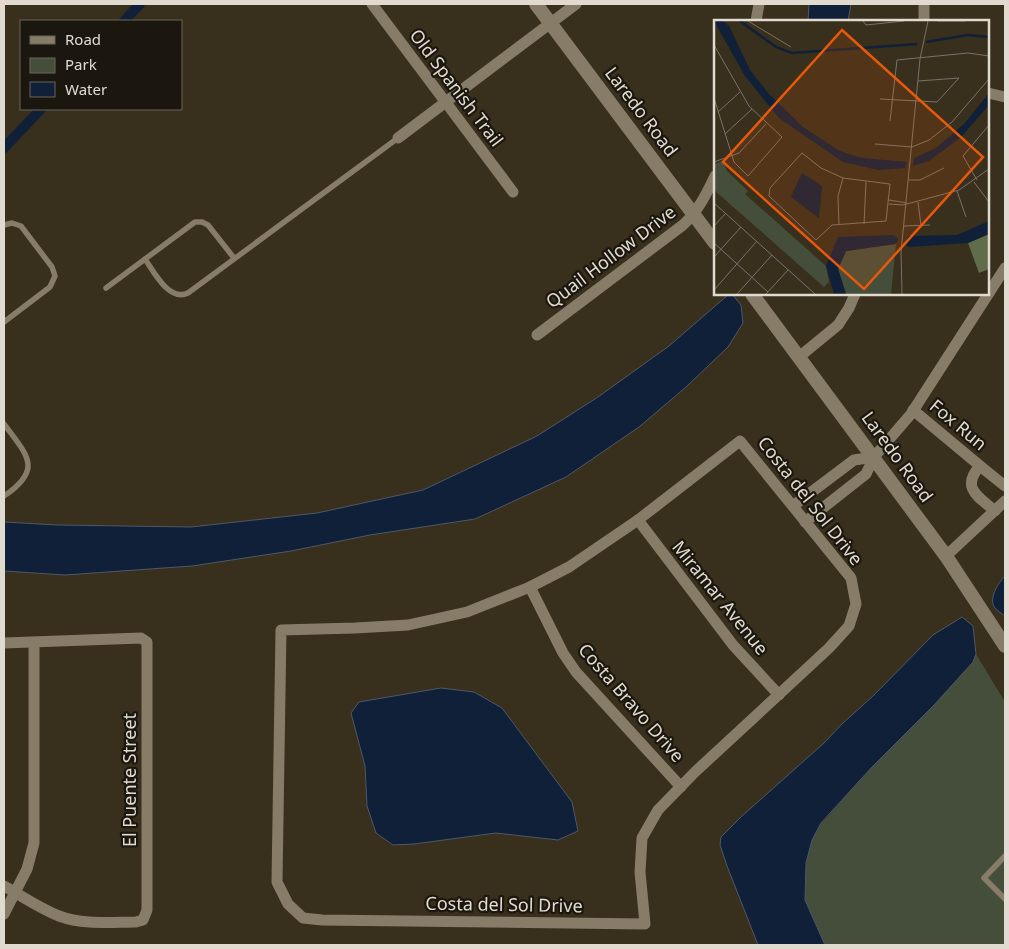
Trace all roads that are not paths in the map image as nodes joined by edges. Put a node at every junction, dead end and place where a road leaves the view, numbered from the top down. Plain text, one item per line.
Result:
1 (372, 4) edge
2 (536, 4) edge
3 (576, 4) edge
4 (758, 4) edge
5 (924, 4) edge
6 (756, 20) edge
7 (924, 20) edge
8 (551, 23) junction
9 (989, 93) edge
10 (1005, 97) edge
11 (445, 102) junction
12 (398, 138) joint
13 (714, 178) edge
14 (513, 192) dead end
15 (694, 214) junction
16 (4, 225) edge
17 (714, 242) edge
18 (234, 258) junction
19 (145, 259) junction
20 (1005, 268) edge
21 (106, 288) dead end
22 (989, 293) edge
23 (753, 295) edge
24 (854, 295) edge
25 (988, 295) edge
26 (4, 322) edge
27 (537, 335) dead end
28 (799, 357) junction
29 (913, 410) junction
30 (4, 424) edge
31 (874, 457) junction
32 (980, 466) junction
33 (1005, 486) edge
34 (4, 496) edge
35 (1005, 501) edge
36 (793, 506) junction
37 (995, 511) junction
38 (638, 520) junction
39 (805, 522) junction
40 (946, 556) junction
41 (530, 587) junction
42 (4, 643) edge
43 (34, 643) junction
44 (1005, 646) edge
45 (779, 695) junction
46 (681, 787) junction
47 (1005, 856) edge
48 (4, 886) edge
49 (16, 893) junction
50 (1005, 899) edge
51 (4, 914) edge

1 - 11 street, Old Spanish Trail
2 - 8 street, Laredo Road
3 - 8 street
4 - 6 street
5 - 7 street
8 - 11 street
8 - 15 street, Laredo Road
9 - 10 street
11 - 12 street
11 - 14 street, Old Spanish Trail
12 - 18 lane
13 - 15 street, Quail Hollow Drive
15 - 17 street, Laredo Road
15 - 27 street, Quail Hollow Drive
16 - 26 lane
18 - 19 lane
18 - 19 lane
19 - 21 lane
20 - 22 street
23 - 28 street, Laredo Road
24 - 28 street
25 - 29 street
28 - 31 street, Laredo Road
29 - 31 street
29 - 32 street, Fox Run
30 - 34 lane
31 - 36 street
31 - 39 street
31 - 40 street, Laredo Road
32 - 33 street, Fox Run
32 - 37 street, Fox Run
35 - 37 street
36 - 38 street, Costa del Sol Drive
36 - 39 street, Costa del Sol Drive
37 - 40 street
38 - 41 street, Costa del Sol Drive
38 - 45 street, Miramar Avenue
39 - 45 street, Costa del Sol Drive
40 - 44 street, Laredo Road
41 - 46 street, Costa Bravo Drive
41 - 46 street, Costa del Sol Drive
42 - 43 street
43 - 49 street
43 - 49 street, El Puente Street
45 - 46 street, Costa del Sol Drive
47 - 50 lane
48 - 49 street
49 - 51 street

